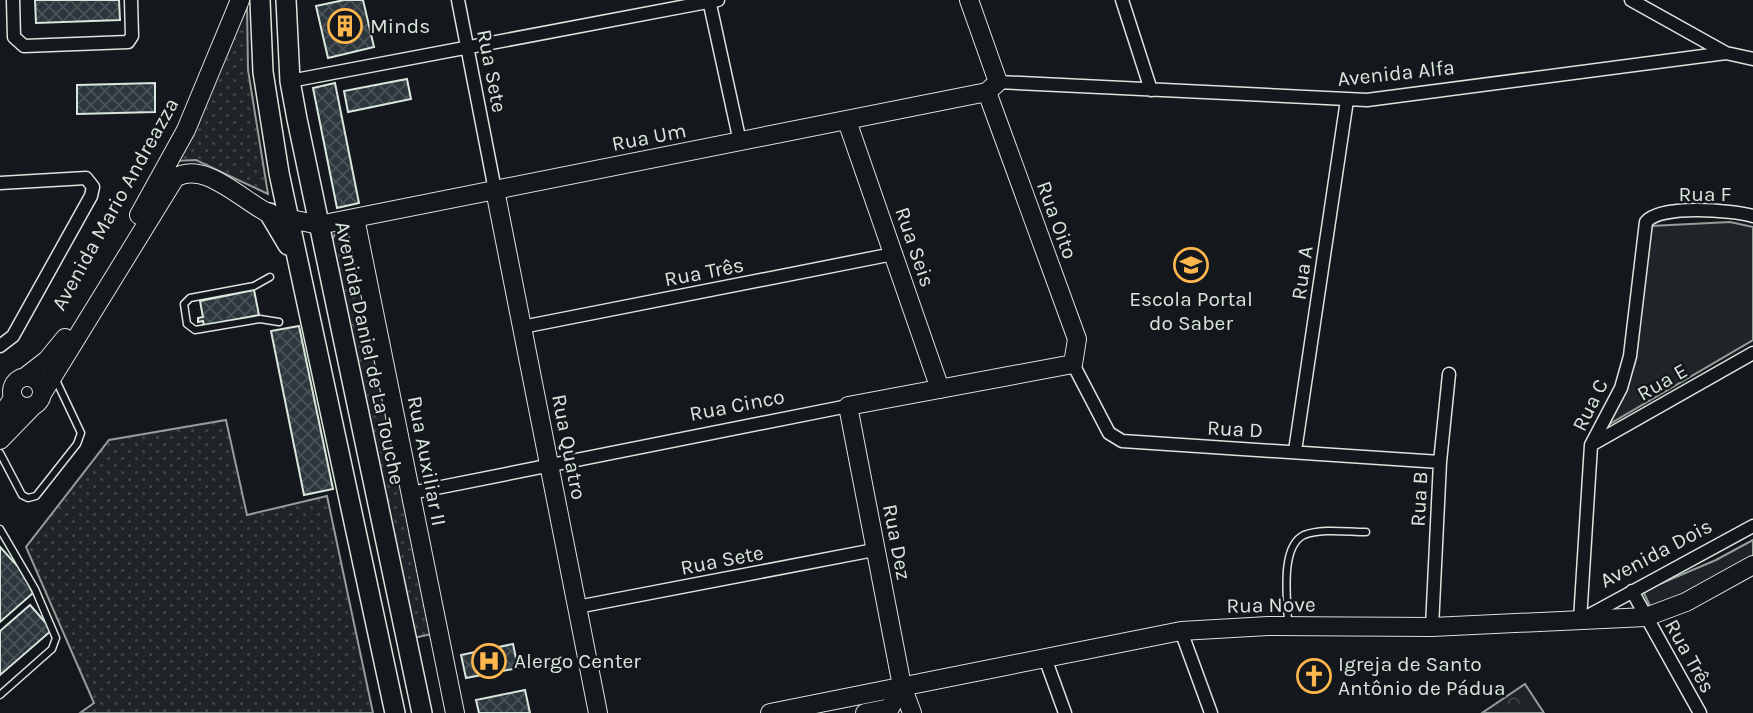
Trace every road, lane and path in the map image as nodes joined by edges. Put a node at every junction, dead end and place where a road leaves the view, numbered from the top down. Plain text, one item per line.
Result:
1 (13, 0) edge
2 (131, 0) edge
3 (240, 0) edge
4 (260, 0) edge
5 (286, 0) edge
6 (458, 0) edge
7 (969, 0) edge
8 (1122, 0) edge
9 (1631, 0) edge
10 (712, 1) edge
11 (469, 49) junction
12 (1726, 53) junction
13 (1753, 60) edge
14 (290, 81) junction
15 (992, 87) junction
16 (1150, 90) junction
17 (1346, 100) junction
18 (847, 121) junction
19 (740, 142) junction
20 (0, 183) edge
21 (495, 190) junction
22 (313, 196) junction
23 (1656, 214) joint
24 (278, 215) junction
25 (1753, 216) edge
26 (355, 218) junction
27 (319, 225) junction
28 (893, 254) junction
29 (270, 277) dead end
30 (279, 322) dead end
31 (522, 327) junction
32 (0, 346) edge
33 (1753, 353) edge
34 (1073, 364) junction
35 (54, 374) junction
36 (1449, 374) dead end
37 (23, 378) junction
38 (940, 389) junction
39 (6, 393) edge
40 (37, 400) junction
41 (848, 406) junction
42 (0, 418) edge
43 (0, 440) edge
44 (1591, 445) junction
45 (1295, 452) junction
46 (0, 453) edge
47 (1440, 462) junction
48 (549, 467) junction
49 (411, 493) junction
50 (1753, 526) edge
51 (0, 529) edge
52 (1366, 532) dead end
53 (874, 550) junction
54 (1753, 565) edge
55 (1632, 592) junction
56 (577, 607) junction
57 (1646, 617) junction
58 (1580, 620) junction
59 (1288, 626) junction
60 (1432, 627) junction
61 (1181, 631) junction
62 (1045, 658) junction
63 (902, 686) junction
64 (0, 695) edge
65 (890, 711) edge
66 (395, 713) edge
67 (422, 713) edge
68 (455, 713) edge
69 (598, 713) edge
70 (769, 713) edge
71 (865, 713) edge
72 (912, 713) edge
73 (1065, 713) edge
74 (1212, 713) edge
75 (1700, 713) edge

1 - 2 street
3 - 37 street, Avenida Mario Andreazza
4 - 24 main road
5 - 14 main road, Avenida Daniel de La Touche
6 - 11 street, Rua Sete
7 - 15 street, Rua Oito
8 - 16 street
9 - 12 street
10 - 11 street
10 - 19 street
11 - 14 street
11 - 21 street, Rua Sete
12 - 13 street, Avenida Alfa
12 - 17 street, Avenida Alfa
14 - 22 main road, Avenida Daniel de La Touche
15 - 16 street, Avenida Alfa
15 - 18 street, Rua Um
15 - 34 street, Rua Oito
16 - 17 street, Avenida Alfa
17 - 45 street, Rua A
18 - 19 street, Rua Um
18 - 28 street, Rua Seis
19 - 21 street, Rua Um
20 - 32 street
21 - 26 street, Rua Um
21 - 31 street, Rua Quatro
22 - 24 main road
22 - 27 main road, Avenida Daniel de La Touche
23 - 25 street, Rua F
23 - 44 street, Rua C
24 - 27 street, Avenida Mario Andreazza
24 - 35 street, Avenida Mario Andreazza
24 - 66 main road
26 - 27 street, Rua Um
26 - 49 street, Rua Auxiliar II
27 - 67 main road, Avenida Daniel de La Touche
28 - 31 street, Rua Três
28 - 38 street, Rua Seis
29 - 30 lane
31 - 48 street, Rua Quatro
33 - 44 street, Rua E
34 - 38 street, Rua Cinco
34 - 45 street, Rua D
35 - 40 street, Avenida Mario Andreazza
35 - 46 lane
36 - 47 street, Rua B
37 - 39 street
37 - 40 street
38 - 41 street, Rua Cinco
39 - 40 street
39 - 42 street
40 - 43 street, Avenida Mario Andreazza
41 - 48 street, Rua Cinco
41 - 53 street, Rua Dez
44 - 58 street, Rua C
45 - 47 street, Rua D
47 - 60 street, Rua B
48 - 49 street, Rua Cinco
48 - 56 street, Rua Quatro
49 - 68 street, Rua Auxiliar II
50 - 55 street, Avenida Dois
51 - 64 lane
52 - 59 lane
53 - 56 street, Rua Sete
53 - 63 street, Rua Dez
54 - 57 street
55 - 57 street, Rua Três
55 - 58 street, Avenida Dois
56 - 69 street, Rua Quatro
57 - 58 street, Rua Nove
57 - 75 street, Rua Três
58 - 60 street, Rua Nove
59 - 60 street, Rua Nove
59 - 61 street, Rua Nove
61 - 62 street, Rua Nove
61 - 74 street
62 - 63 street, Rua Nove
62 - 73 street
63 - 65 street
63 - 70 street, Rua Nove
63 - 72 street, Rua Dez
65 - 71 street

